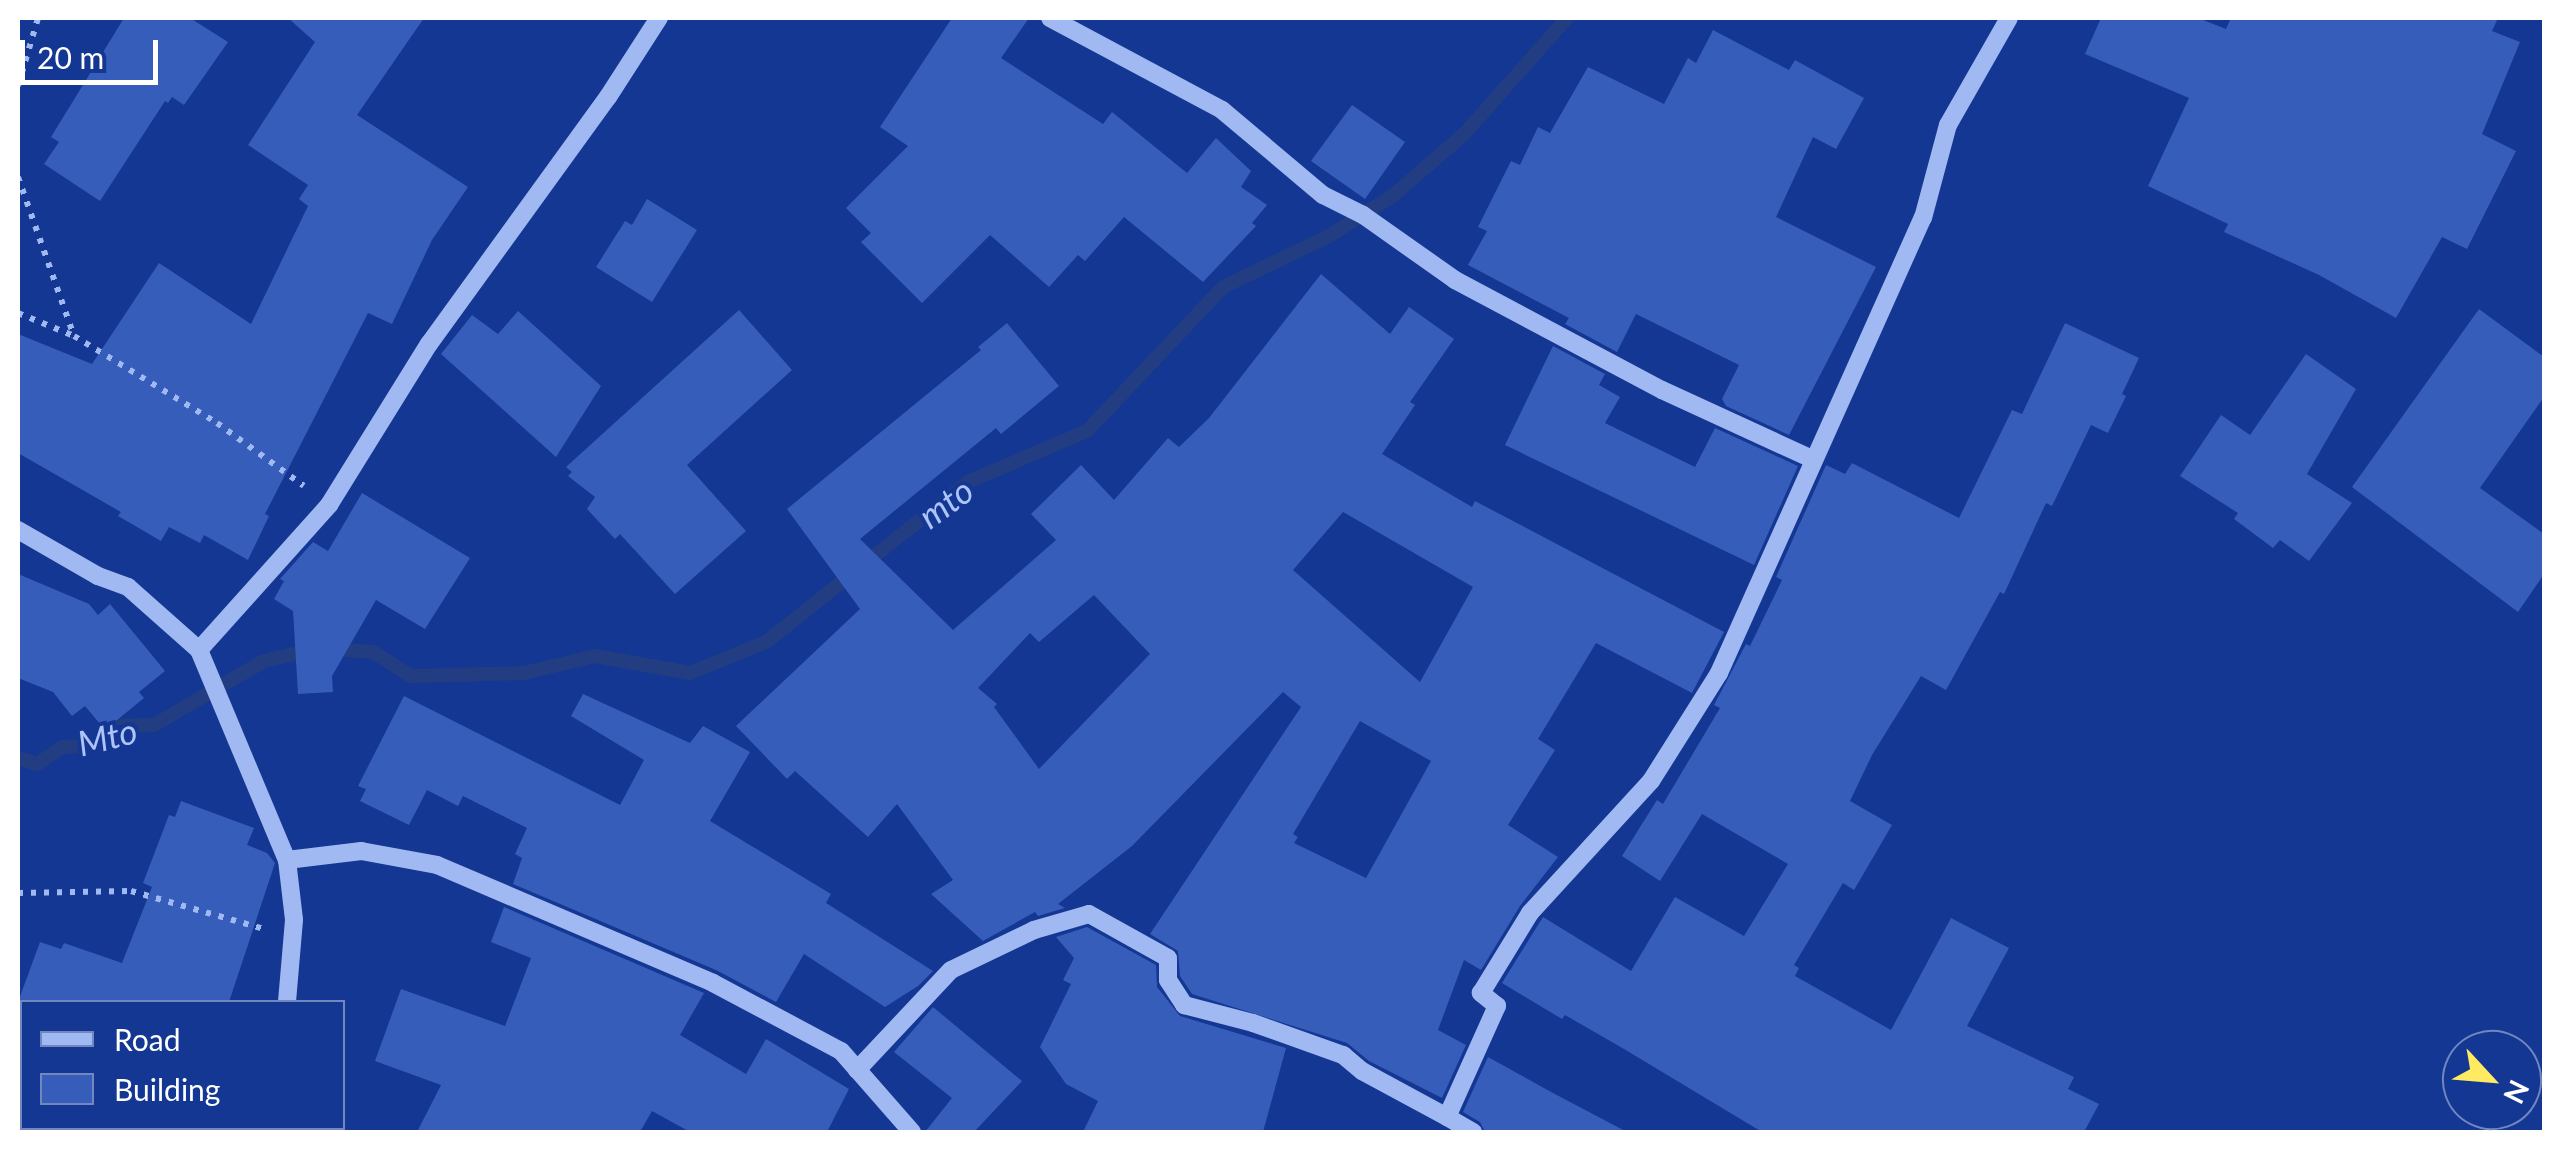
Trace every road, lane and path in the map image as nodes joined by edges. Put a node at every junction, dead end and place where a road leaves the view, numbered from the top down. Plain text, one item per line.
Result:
1 (38, 18) edge
2 (659, 18) edge
3 (1050, 18) edge
4 (2009, 18) edge
5 (18, 86) edge
6 (18, 177) edge
7 (18, 313) edge
8 (74, 336) junction
9 (1812, 458) junction
10 (329, 505) junction
11 (18, 530) edge
12 (199, 650) junction
13 (287, 860) junction
14 (18, 893) edge
15 (294, 920) junction
16 (287, 1000) edge
17 (857, 1070) junction
18 (1447, 1117) junction
19 (912, 1132) edge
20 (1472, 1132) edge

1 - 5 path
2 - 10 street
3 - 9 street
4 - 9 street
6 - 8 path
7 - 8 path
8 - 10 path
9 - 18 street
10 - 12 street
11 - 12 street
12 - 13 street
13 - 15 street
13 - 17 street
14 - 15 path
15 - 16 street
17 - 18 street
17 - 19 street
18 - 20 street

